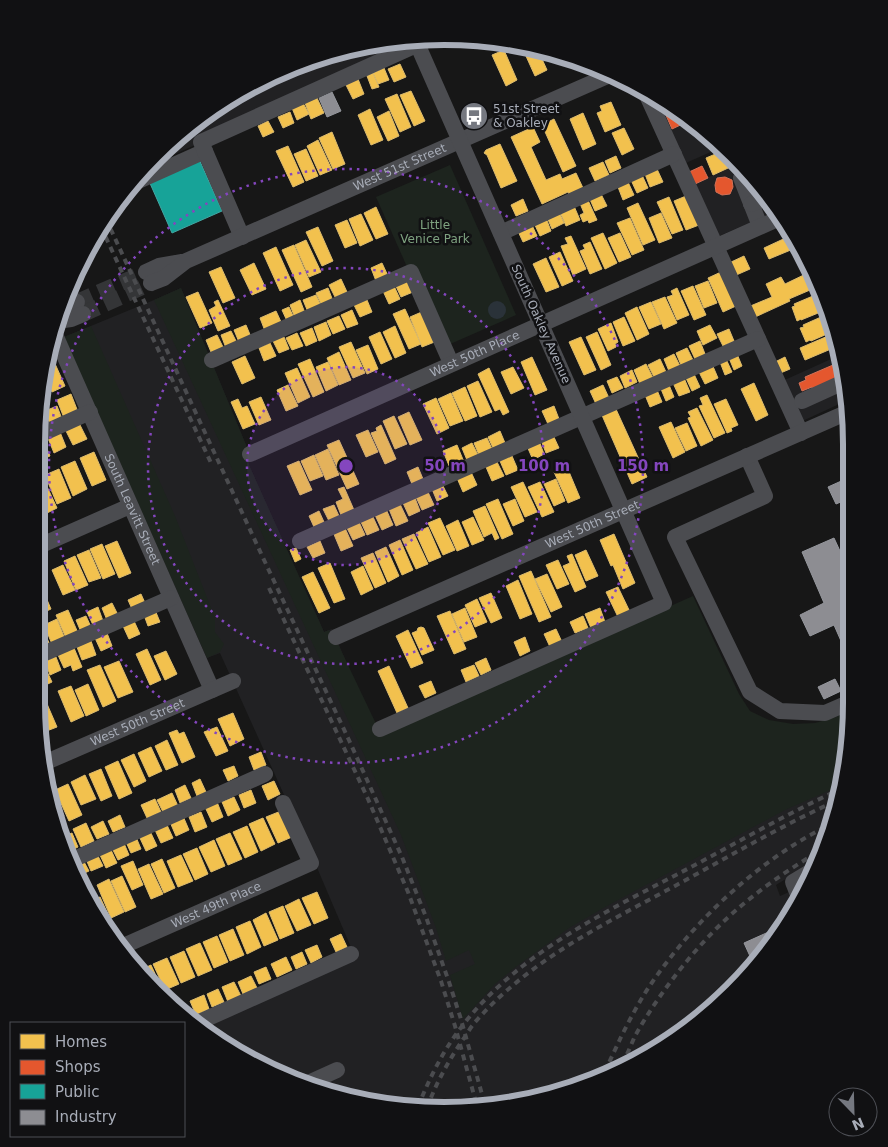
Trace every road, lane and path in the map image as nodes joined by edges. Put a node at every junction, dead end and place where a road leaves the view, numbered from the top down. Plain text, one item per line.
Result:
1 (419, 46) edge
2 (406, 47) edge
3 (603, 78) edge
4 (650, 102) edge
5 (460, 141) junction
6 (205, 151) junction
7 (674, 154) junction
8 (148, 176) edge
9 (741, 178) edge
10 (761, 200) edge
11 (751, 204) junction
12 (774, 219) edge
13 (760, 226) junction
14 (501, 233) junction
15 (242, 237) junction
16 (716, 246) junction
17 (149, 278) tunnel mouth
18 (69, 308) edge
19 (65, 320) edge
20 (541, 324) junction
21 (758, 339) junction
22 (59, 342) edge
23 (212, 360) dead end
24 (451, 363) junction
25 (839, 384) edge
26 (802, 401) dead end
27 (90, 412) junction
28 (842, 415) edge
29 (582, 417) junction
30 (45, 432) edge
31 (801, 433) junction
32 (250, 454) dead end
33 (747, 456) junction
34 (130, 506) junction
35 (623, 511) junction
36 (300, 541) dead end
37 (45, 543) edge
38 (171, 598) junction
39 (336, 638) dead end
40 (45, 653) edge
41 (233, 681) dead end
42 (212, 690) junction
43 (843, 705) edge
44 (380, 729) dead end
45 (49, 761) edge
46 (266, 774) dead end
47 (283, 803) dead end
48 (76, 858) edge
49 (126, 945) edge
50 (351, 954) dead end
51 (202, 1021) edge
52 (337, 1070) dead end
53 (314, 1080) edge

1 - 5 street, South Oakley Avenue
2 - 6 street
3 - 5 street, West 51st Street
4 - 7 street
5 - 14 street, South Oakley Avenue
5 - 15 street, West 51st Street
6 - 8 street
6 - 15 street
7 - 14 street
7 - 16 street
9 - 11 street
10 - 11 street
11 - 13 street
12 - 13 street, West 50th Place
13 - 16 street, West 50th Place
14 - 20 street, South Oakley Avenue
15 - 17 street, West 51st Street
16 - 20 street, West 50th Place
16 - 21 street
18 - 19 street
20 - 24 street, West 50th Place
20 - 29 street, South Oakley Avenue
21 - 29 street
21 - 31 street
22 - 27 street, South Leavitt Street
23 - 24 street
24 - 32 street, West 50th Place
25 - 26 street
27 - 30 street
27 - 34 street, South Leavitt Street
28 - 31 street, West 50th Street
29 - 35 street, South Oakley Avenue
29 - 36 street
31 - 33 street, West 50th Street
33 - 35 street, West 50th Street
33 - 43 street
34 - 37 street
34 - 38 street, South Leavitt Street
35 - 39 street, West 50th Street
35 - 44 street, South Oakley Avenue
38 - 40 street
38 - 42 street, South Leavitt Street
41 - 42 street, West 50th Street
42 - 45 street, West 50th Street
46 - 48 street
47 - 49 street, West 49th Place
50 - 51 street
52 - 53 street

